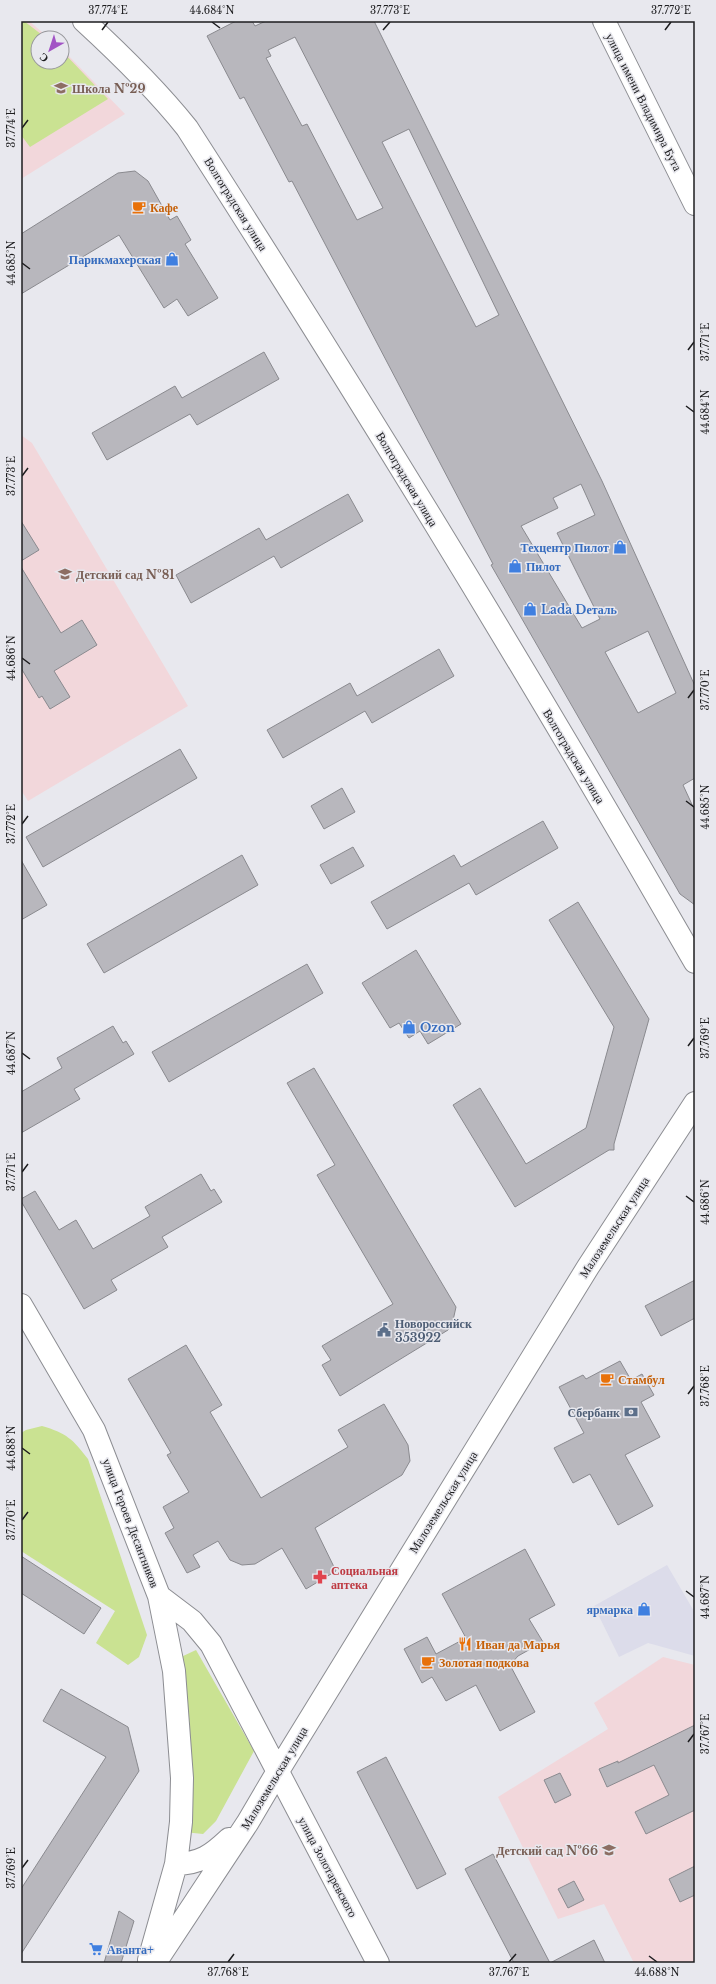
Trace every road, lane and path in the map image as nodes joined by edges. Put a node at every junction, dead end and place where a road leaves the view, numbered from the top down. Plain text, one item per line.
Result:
1 (84, 21) edge
2 (604, 21) edge
3 (695, 204) edge
4 (695, 962) edge
5 (695, 1103) edge
6 (21, 1305) edge
7 (159, 1596) junction
8 (278, 1771) junction
9 (248, 1822) junction
10 (176, 1864) junction
11 (148, 1963) edge
12 (155, 1963) edge
13 (378, 1963) edge

1 - 4 street, Волгоградская улица
2 - 3 street, улица имени Владимира Бута
5 - 8 street, Малоземельская улица
6 - 7 street, улица Героев Десантников
7 - 8 street, улица Героев Десантников
7 - 10 street
8 - 9 street, Малоземельская улица
8 - 13 street, улица Золотаревского
9 - 10 street
9 - 12 street, Малоземельская улица
10 - 11 street

